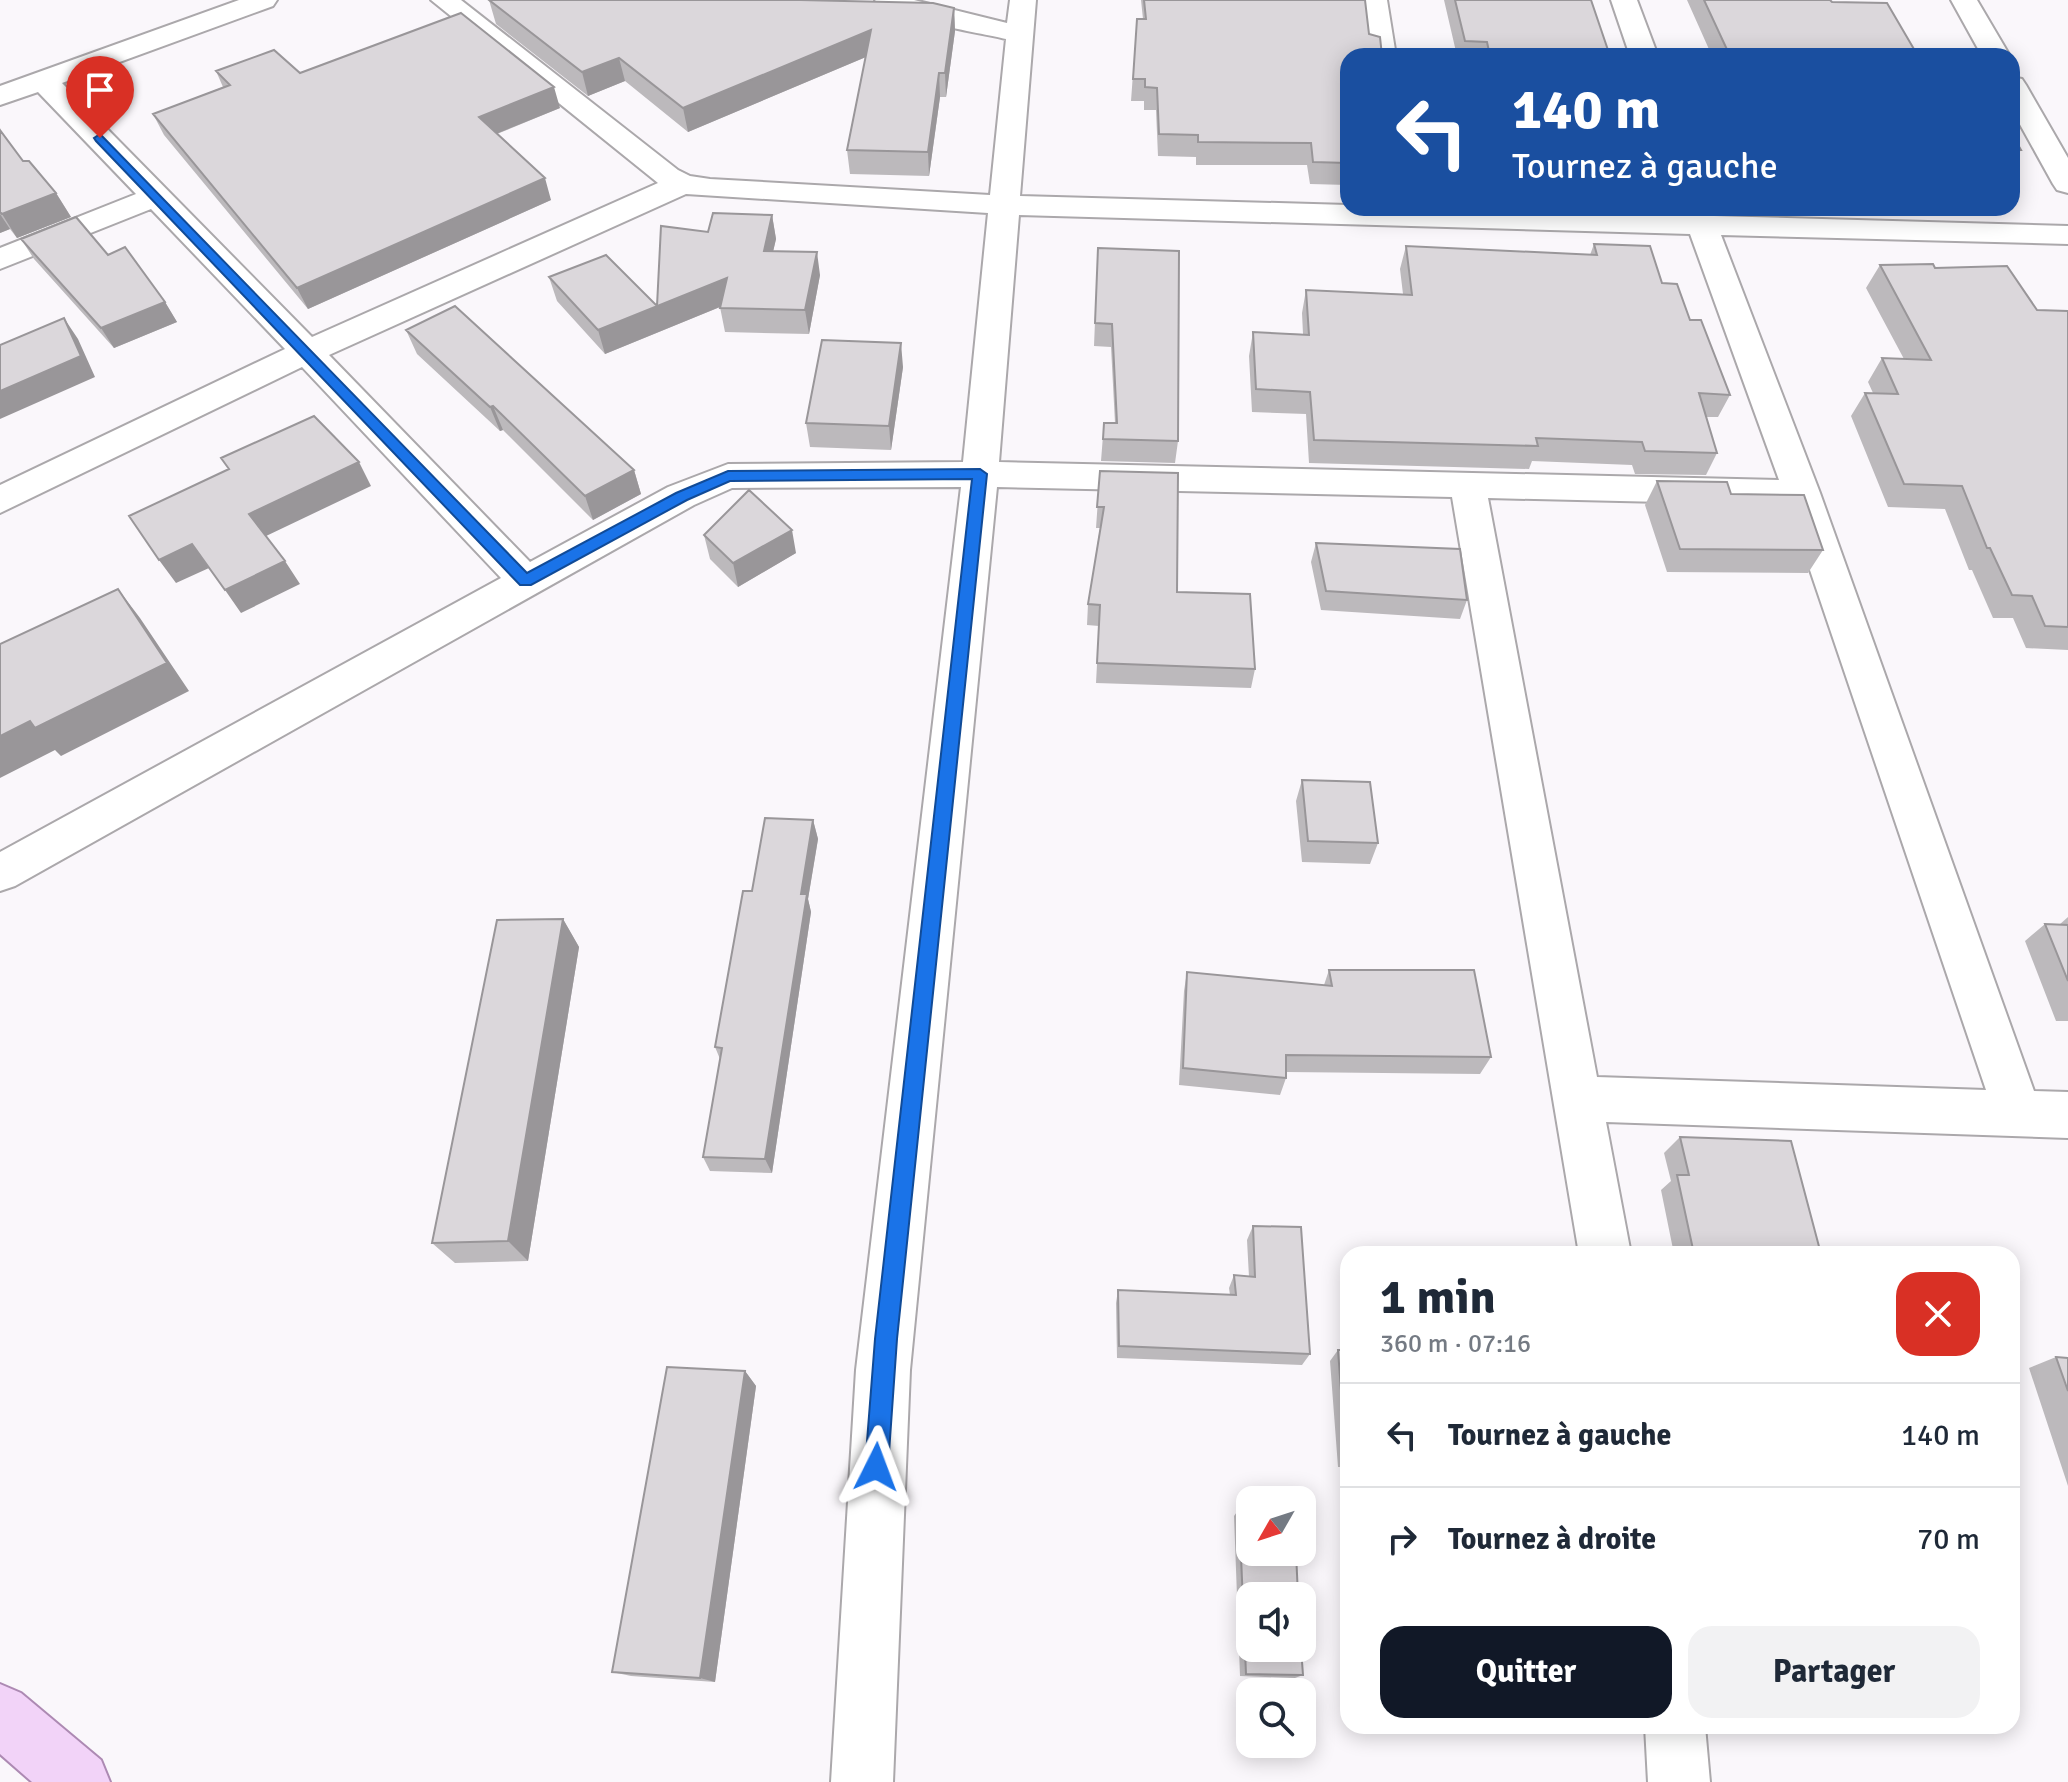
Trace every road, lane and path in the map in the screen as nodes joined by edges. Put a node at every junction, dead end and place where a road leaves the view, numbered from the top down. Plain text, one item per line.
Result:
1 (264, 0) edge
2 (444, 0) edge
3 (888, 0) edge
4 (1374, 0) edge
5 (1624, 0) edge
6 (1964, 0) edge
7 (1022, 17) edge
8 (1381, 48) edge
9 (1641, 48) edge
10 (1991, 48) edge
11 (43, 80) junction
12 (0, 96) edge
13 (2020, 99) edge
14 (682, 184) junction
15 (2068, 184) edge
16 (157, 196) junction
17 (1005, 205) junction
18 (1340, 211) edge
19 (1698, 216) edge
20 (2068, 235) edge
21 (0, 259) edge
22 (306, 352) junction
23 (980, 474) junction
24 (1468, 487) junction
25 (1802, 493) junction
26 (0, 500) edge
27 (526, 581) junction
28 (0, 873) edge
29 (1579, 1099) junction
30 (2018, 1113) junction
31 (2068, 1115) edge
32 (1604, 1246) edge
33 (0, 1714) edge
34 (1676, 1734) edge
35 (79, 1782) edge
36 (862, 1782) edge
37 (1679, 1782) edge

1 - 11 street
2 - 14 street
3 - 7 street
4 - 8 street
5 - 9 street
6 - 10 street
7 - 17 street
11 - 12 street
11 - 16 street
13 - 15 street
14 - 17 street
14 - 22 street
16 - 21 street
16 - 22 street
17 - 18 street
17 - 23 street
19 - 20 street
19 - 25 street
22 - 26 street
22 - 27 street
23 - 24 street
23 - 27 street
23 - 36 street
24 - 25 street
24 - 29 street
25 - 30 street
27 - 28 street
29 - 30 street
29 - 32 street
30 - 31 street
33 - 35 main road
34 - 37 street

